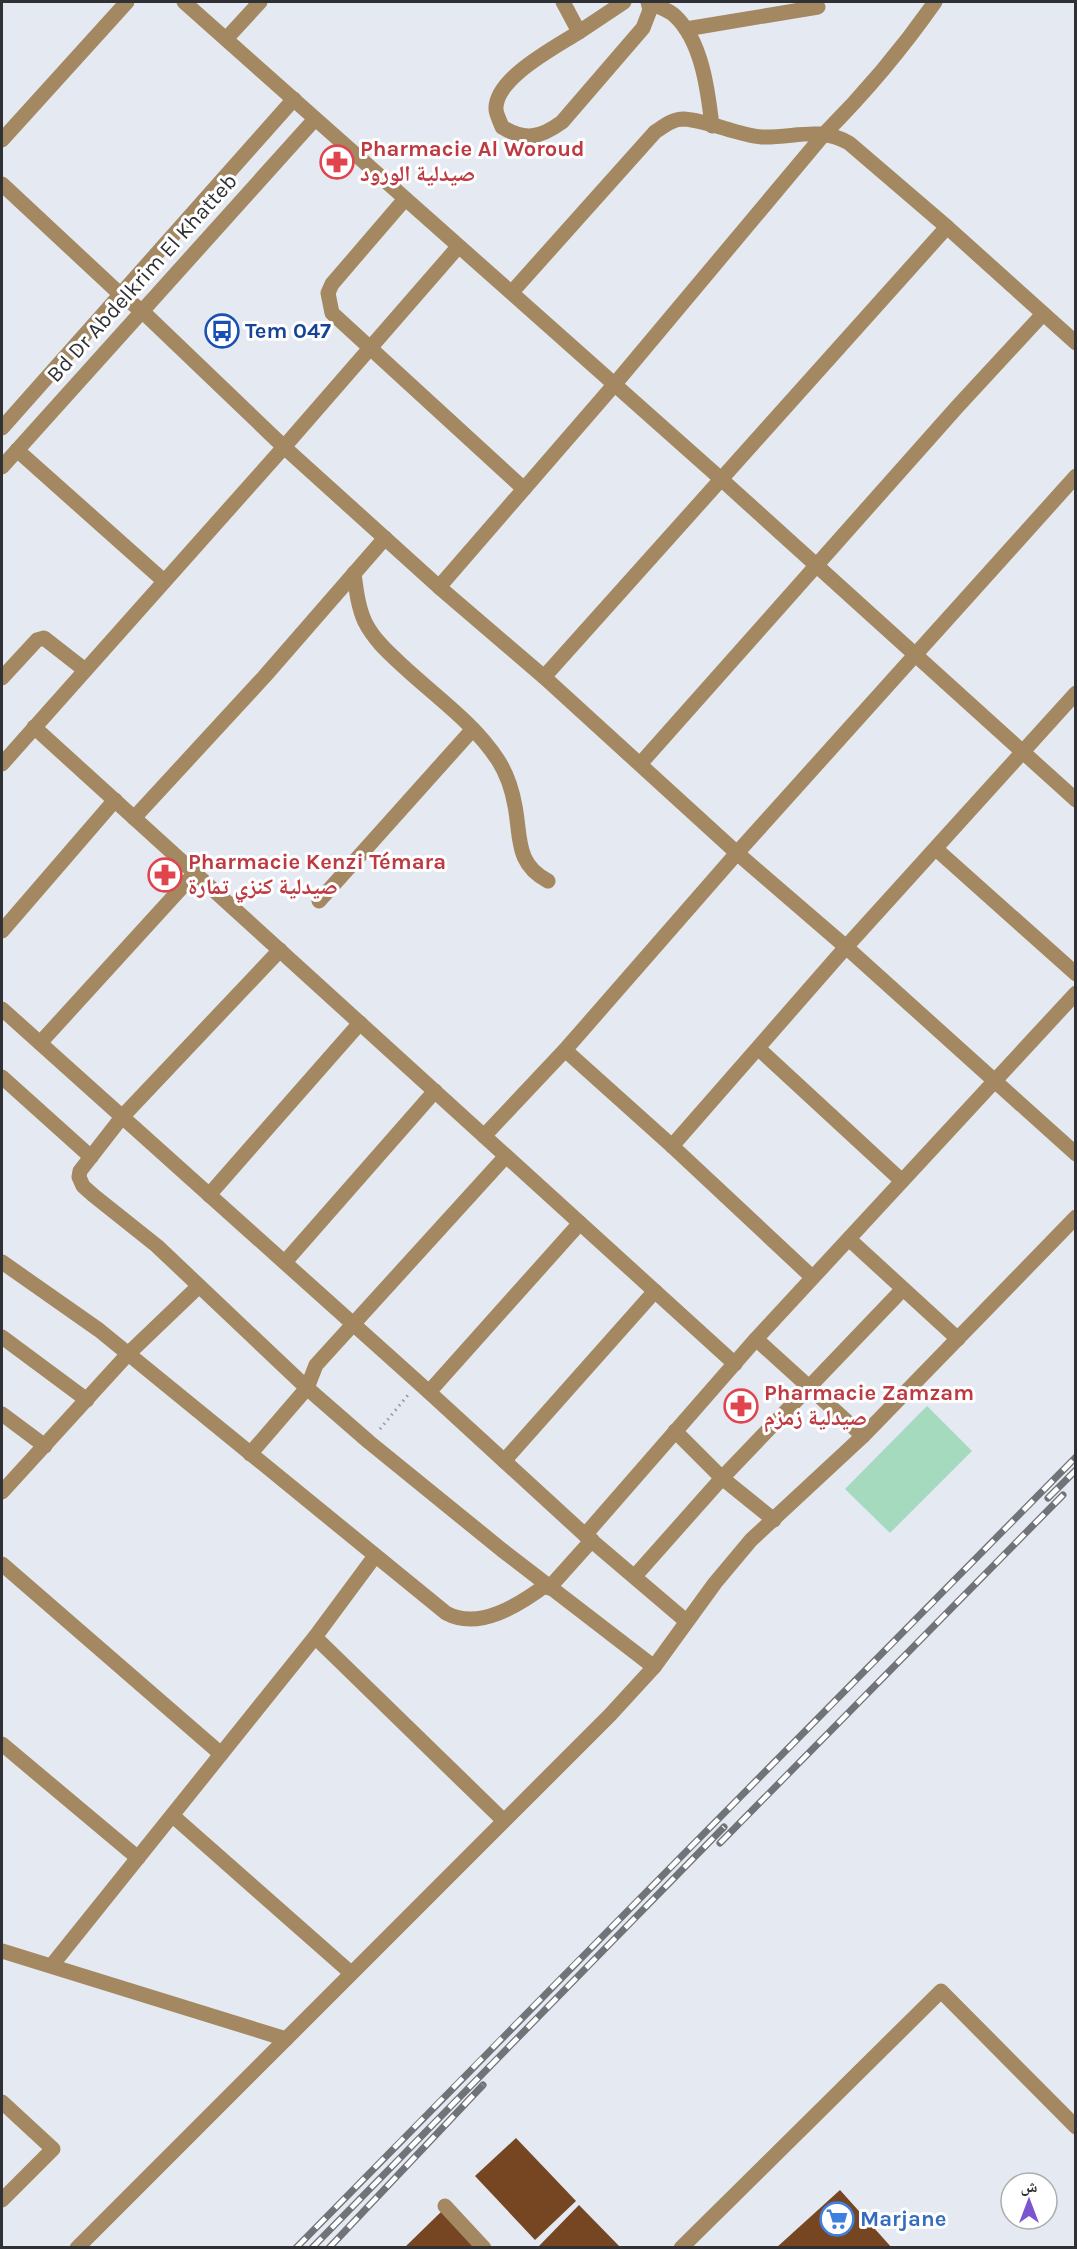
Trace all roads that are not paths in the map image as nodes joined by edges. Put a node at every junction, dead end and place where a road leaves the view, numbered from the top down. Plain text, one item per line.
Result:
1 (127, 2) edge
2 (184, 2) edge
3 (260, 2) edge
4 (563, 2) edge
5 (624, 2) edge
6 (648, 2) edge
7 (936, 2) edge
8 (818, 7) dead end
9 (686, 30) junction
10 (579, 32) junction
11 (226, 39) junction
12 (294, 99) junction
13 (315, 119) junction
14 (712, 126) junction
15 (825, 134) junction
16 (2, 141) edge
17 (2, 184) edge
18 (405, 199) junction
19 (947, 227) junction
20 (458, 246) junction
21 (512, 292) junction
22 (121, 295) junction
23 (142, 311) junction
24 (1043, 314) junction
25 (1076, 343) edge
26 (369, 349) junction
27 (614, 385) junction
28 (2, 428) edge
29 (284, 447) junction
30 (16, 450) junction
31 (2, 467) edge
32 (1076, 476) edge
33 (721, 479) junction
34 (524, 489) junction
35 (385, 538) junction
36 (815, 566) junction
37 (354, 573) junction
38 (165, 581) junction
39 (439, 586) junction
40 (915, 655) junction
41 (85, 670) junction
42 (544, 677) junction
43 (2, 678) edge
44 (1076, 693) edge
45 (34, 727) junction
46 (473, 729) junction
47 (1022, 751) junction
48 (3, 760) edge
49 (641, 764) junction
50 (115, 800) junction
51 (1076, 800) edge
52 (134, 818) junction
53 (936, 849) junction
54 (737, 853) junction
55 (195, 873) junction
56 (548, 881) dead end
57 (319, 900) dead end
58 (2, 931) edge
59 (846, 947) junction
60 (280, 950) junction
61 (1076, 974) edge
62 (1076, 993) edge
63 (2, 1009) edge
64 (360, 1023) junction
65 (40, 1043) junction
66 (759, 1049) junction
67 (565, 1050) junction
68 (2, 1077) edge
69 (995, 1080) junction
70 (435, 1091) junction
71 (122, 1117) junction
72 (484, 1136) junction
73 (672, 1146) junction
74 (1076, 1154) edge
75 (506, 1156) junction
76 (91, 1157) junction
77 (902, 1181) junction
78 (209, 1195) junction
79 (1076, 1217) edge
80 (580, 1223) junction
81 (850, 1240) junction
82 (2, 1262) edge
83 (285, 1262) junction
84 (812, 1277) junction
85 (199, 1286) junction
86 (903, 1289) junction
87 (655, 1291) junction
88 (354, 1325) junction
89 (2, 1337) edge
90 (756, 1339) junction
91 (958, 1339) junction
92 (128, 1354) junction
93 (735, 1364) junction
94 (424, 1387) junction
95 (809, 1387) junction
96 (307, 1388) junction
97 (87, 1400) junction
98 (2, 1414) edge
99 (675, 1431) junction
100 (863, 1436) junction
101 (45, 1446) junction
102 (250, 1454) junction
103 (504, 1461) junction
104 (722, 1478) junction
105 (4, 1486) edge
106 (774, 1520) junction
107 (588, 1537) junction
108 (375, 1556) junction
109 (2, 1564) edge
110 (635, 1576) junction
111 (548, 1586) junction
112 (686, 1621) junction
113 (315, 1636) junction
114 (654, 1667) junction
115 (2, 1744) edge
116 (221, 1754) junction
117 (173, 1816) junction
118 (503, 1820) junction
119 (138, 1858) junction
120 (2, 1951) edge
121 (52, 1965) junction
122 (351, 1973) junction
123 (286, 2039) junction
124 (2, 2102) edge
125 (1076, 2127) edge
126 (2, 2200) edge
127 (445, 2206) dead end
128 (77, 2247) edge
129 (484, 2247) edge
130 (681, 2247) edge

1 - 16 street
2 - 11 street
3 - 11 street
4 - 10 street
5 - 10 street
6 - 9 street
6 - 10 street
7 - 15 street
8 - 9 street
9 - 14 street
11 - 12 street
12 - 13 street
12 - 22 street
13 - 18 street
13 - 23 street, Bd Dr Abdelkrim El Khatteb
14 - 15 street
14 - 21 street
15 - 19 street
15 - 27 street
17 - 22 street
18 - 20 street
18 - 26 street
19 - 24 street
19 - 33 street
20 - 21 street
20 - 26 street
21 - 27 street
22 - 23 street
22 - 28 street
23 - 29 street
23 - 30 street, Bd Dr Abdelkrim El Khatteb
24 - 25 street
24 - 36 street
26 - 29 street
26 - 34 street
27 - 33 street
27 - 34 street
29 - 35 street
29 - 38 street
30 - 31 street, Bd Dr Abdelkrim El Khatteb
30 - 38 street
32 - 40 street
33 - 36 street
33 - 42 street
34 - 39 street
35 - 37 street
35 - 39 street
36 - 40 street
36 - 49 street
37 - 46 street
37 - 52 street
38 - 41 street
39 - 42 street
40 - 47 street
40 - 54 street
41 - 43 street
41 - 45 street
42 - 49 street
44 - 47 street
45 - 48 street
45 - 50 street
46 - 56 street
46 - 57 street
47 - 51 street
47 - 53 street
49 - 54 street
50 - 52 street
50 - 58 street
52 - 55 street
53 - 59 street
53 - 61 street
54 - 59 street
54 - 67 street
55 - 60 street
55 - 65 street
59 - 66 street
59 - 69 street
60 - 64 street
60 - 71 street
62 - 69 street
63 - 65 street
64 - 70 street
64 - 78 street
65 - 71 street
66 - 73 street
66 - 77 street
67 - 72 street
67 - 73 street
68 - 76 street
69 - 74 street
69 - 77 street
70 - 72 street
70 - 83 street
71 - 76 street
71 - 78 street
72 - 75 street
73 - 84 street
75 - 80 street
75 - 88 street
76 - 85 street
77 - 81 street
78 - 83 street
79 - 91 street
80 - 87 street
80 - 94 street
81 - 84 street
81 - 86 street
82 - 92 street
83 - 88 street
84 - 90 street
85 - 92 street
85 - 96 street
86 - 91 street
86 - 95 street
87 - 93 street
87 - 103 street
88 - 94 street
88 - 96 street
89 - 97 street
90 - 93 street
90 - 95 street
91 - 100 street
92 - 97 street
92 - 102 street
93 - 99 street
94 - 103 street
95 - 100 street
95 - 104 street
96 - 102 street
96 - 111 street
97 - 101 street
98 - 101 street
99 - 104 street
99 - 107 street
100 - 106 street
101 - 105 street
102 - 108 street
103 - 107 street
104 - 106 street
104 - 110 street
106 - 112 street
107 - 110 street
107 - 111 street
108 - 111 street
108 - 113 street
109 - 116 street
110 - 112 street
111 - 114 street
112 - 114 street
113 - 116 street
113 - 118 street
114 - 118 street
115 - 119 street
116 - 117 street
117 - 119 street
117 - 122 street
118 - 122 street
119 - 121 street
120 - 121 street
121 - 123 street
122 - 123 street
123 - 128 street
124 - 126 street
125 - 130 street
127 - 129 street

